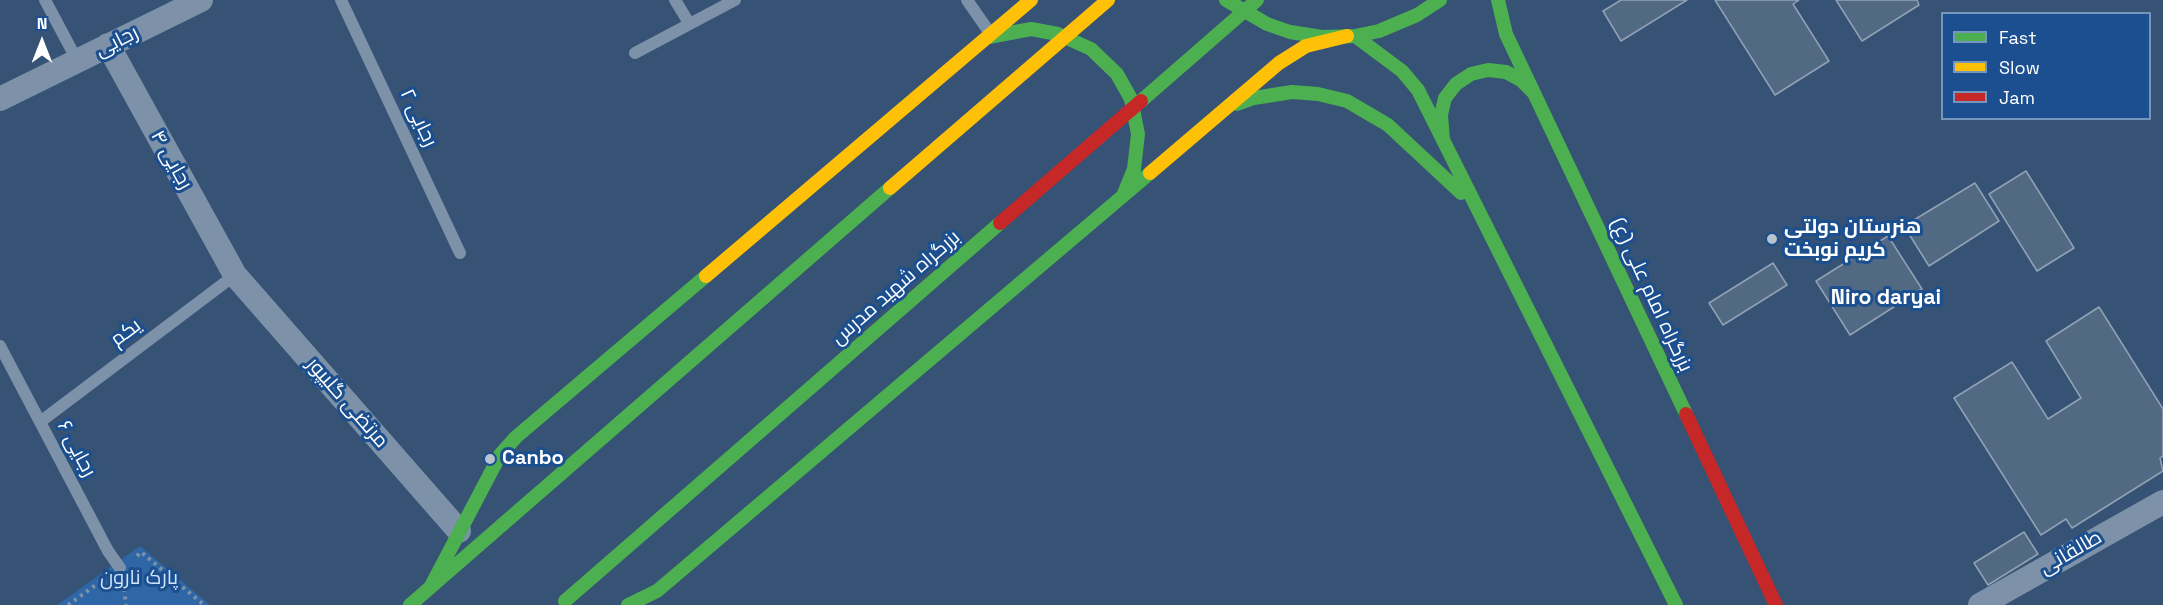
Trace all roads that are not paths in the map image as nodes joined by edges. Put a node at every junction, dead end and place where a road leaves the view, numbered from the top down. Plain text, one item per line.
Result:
1 (45, 0) edge
2 (201, 0) edge
3 (341, 0) edge
4 (675, 0) edge
5 (735, 0) edge
6 (967, 0) edge
7 (1030, 0) edge
8 (1108, 0) edge
9 (1226, 0) edge
10 (1257, 0) edge
11 (1440, 0) edge
12 (1498, 0) edge
13 (689, 23) junction
14 (988, 36) junction
15 (1351, 36) junction
16 (108, 45) junction
17 (636, 53) dead end
18 (78, 62) junction
19 (1534, 93) junction
20 (0, 99) edge
21 (1227, 108) junction
22 (1444, 140) junction
23 (1120, 200) junction
24 (1479, 211) junction
25 (460, 253) dead end
26 (235, 275) junction
27 (0, 346) edge
28 (40, 422) junction
29 (2163, 502) edge
30 (459, 531) junction
31 (120, 568) dead end
32 (430, 588) junction
33 (563, 603) edge
34 (410, 605) edge
35 (627, 605) edge
36 (1676, 605) edge
37 (1776, 605) edge
38 (1980, 605) edge

1 - 18 lane
2 - 16 street, رجایی
3 - 25 lane, رجایی ۲
4 - 13 lane
5 - 13 lane
6 - 14 lane
7 - 14 highway
8 - 32 highway, bridge
9 - 15 highway
10 - 33 highway, بزرگراه شهید مدرس, bridge
11 - 15 highway
12 - 19 highway, بزرگراه امام علی (ع)
13 - 17 lane
14 - 23 highway
14 - 30 highway
15 - 21 highway
15 - 22 highway
16 - 18 street, رجایی
16 - 26 street, رجایی ۴
18 - 20 street, رجایی
19 - 22 highway
19 - 37 highway, بزرگراه امام علی (ع)
21 - 23 highway
21 - 24 highway
22 - 24 highway
23 - 35 highway
24 - 36 highway
26 - 28 lane, یکم
26 - 30 street, مرتضی گلیپور
27 - 28 lane, رجایی ۶
28 - 31 lane, رجایی ۶
29 - 38 street, طالقانی
30 - 32 highway
32 - 34 highway

